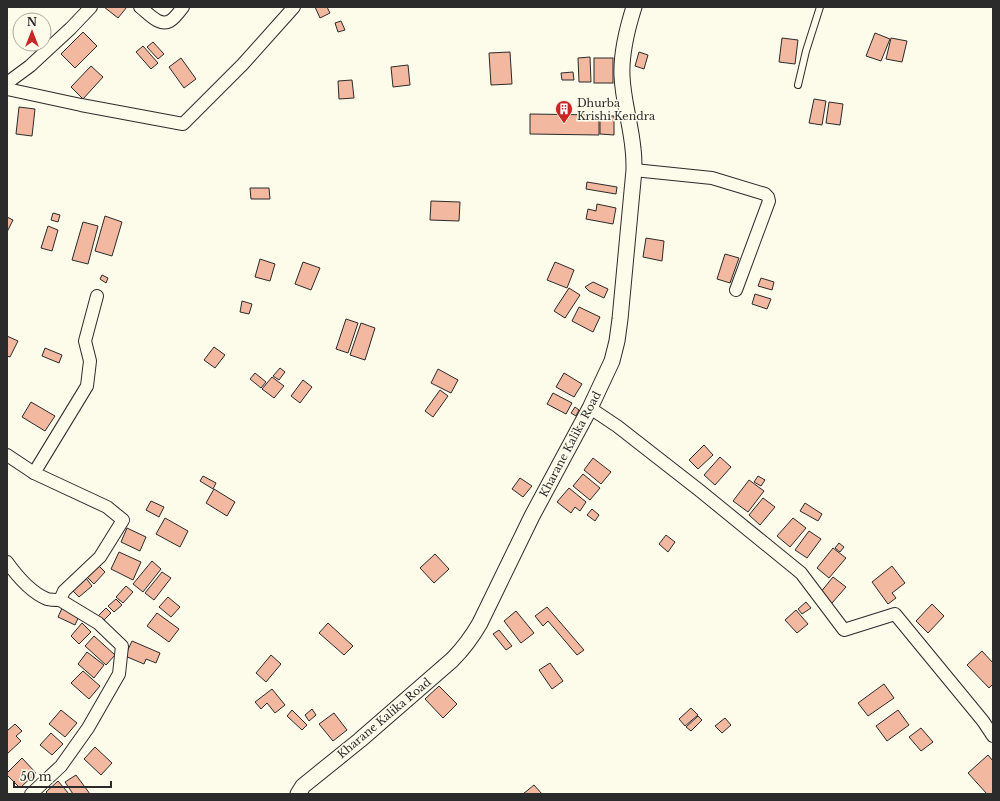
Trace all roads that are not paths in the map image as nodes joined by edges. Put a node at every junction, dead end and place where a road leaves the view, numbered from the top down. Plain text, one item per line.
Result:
1 (91, 7) edge
2 (140, 7) edge
3 (183, 7) edge
4 (294, 7) edge
5 (634, 7) edge
6 (820, 7) edge
7 (7, 83) edge
8 (798, 85) dead end
9 (7, 89) edge
10 (634, 170) junction
11 (736, 290) dead end
12 (97, 296) dead end
13 (590, 408) junction
14 (7, 455) edge
15 (34, 473) junction
16 (7, 562) edge
17 (60, 600) junction
18 (993, 736) edge
19 (31, 794) edge
20 (298, 794) edge

1 - 7 street
2 - 3 street
4 - 9 street
5 - 10 street, Kharane Kalika Road
6 - 8 lane
10 - 11 street
10 - 13 street, Kharane Kalika Road
12 - 15 street
13 - 18 street
13 - 20 street, Kharane Kalika Road
14 - 15 street
15 - 17 street
16 - 17 street
17 - 19 street

